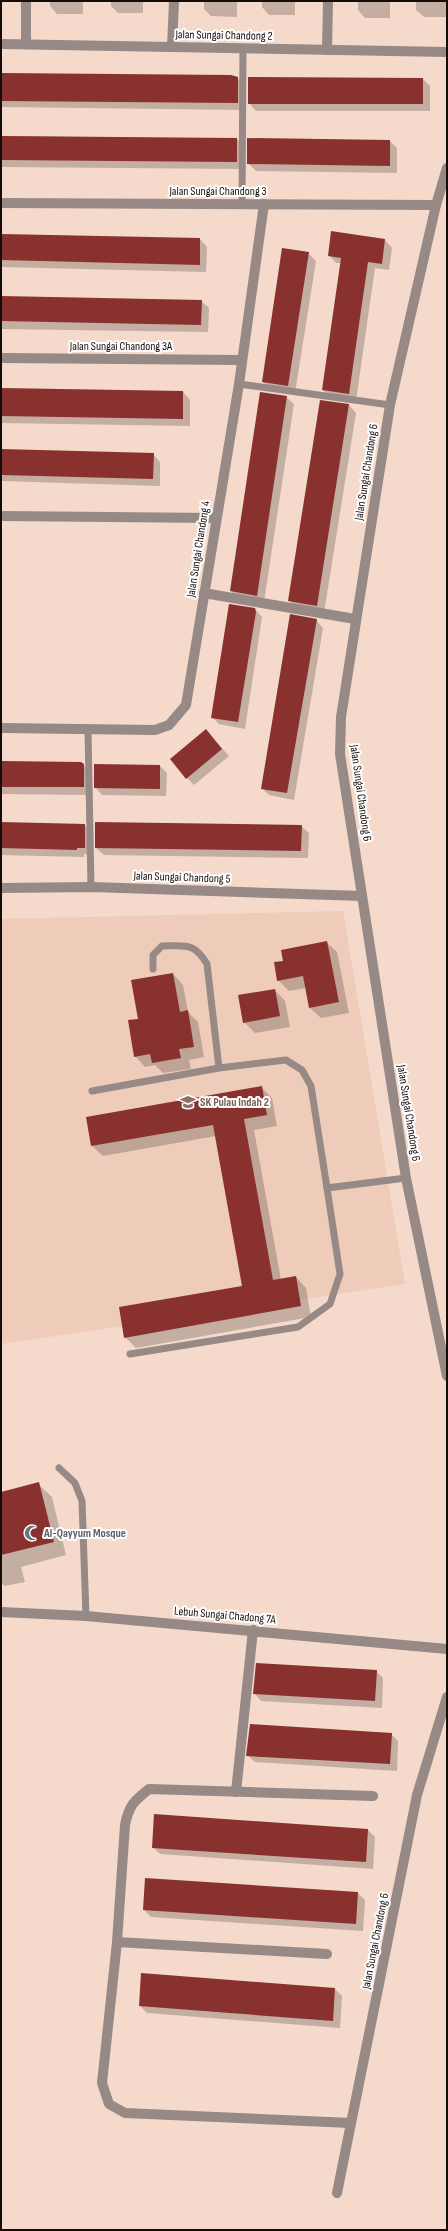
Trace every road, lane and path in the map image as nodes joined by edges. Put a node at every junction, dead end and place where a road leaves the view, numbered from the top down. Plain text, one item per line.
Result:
1 (26, 1) edge
2 (174, 1) edge
3 (328, 1) edge
4 (1, 44) edge
5 (26, 44) junction
6 (172, 47) junction
7 (243, 48) junction
8 (327, 50) junction
9 (447, 52) edge
10 (447, 168) edge
11 (1, 203) edge
12 (242, 204) junction
13 (264, 204) junction
14 (436, 204) junction
15 (1, 358) edge
16 (241, 360) junction
17 (239, 384) junction
18 (390, 404) junction
19 (1, 516) edge
20 (216, 518) junction
21 (204, 593) junction
22 (355, 618) junction
23 (1, 728) edge
24 (88, 730) junction
25 (92, 887) junction
26 (1, 888) edge
27 (362, 896) junction
28 (153, 969) dead end
29 (219, 1068) junction
30 (92, 1091) dead end
31 (406, 1178) junction
32 (327, 1188) junction
33 (130, 1354) dead end
34 (447, 1376) edge
35 (59, 1468) dead end
36 (1, 1612) edge
37 (86, 1616) junction
38 (253, 1630) junction
39 (447, 1649) edge
40 (447, 1697) edge
41 (236, 1792) junction
42 (374, 1796) dead end
43 (117, 1942) junction
44 (327, 1954) dead end
45 (351, 2124) junction
46 (337, 2193) dead end

1 - 5 street
2 - 6 street
3 - 8 street
4 - 5 street, Jalan Sungai Chandong 2
5 - 6 street, Jalan Sungai Chandong 2
6 - 7 street, Jalan Sungai Chandong 2
7 - 8 street, Jalan Sungai Chandong 2
7 - 12 lane
8 - 9 street, Jalan Sungai Chandong 2
10 - 14 street, Jalan Sungai Chandong 6
11 - 12 street, Jalan Sungai Chandong 3
12 - 13 street, Jalan Sungai Chandong 3
13 - 14 street, Jalan Sungai Chandong 3
13 - 16 street, Jalan Sungai Chandong 4
14 - 18 street, Jalan Sungai Chandong 6
15 - 16 street, Jalan Sungai Chandong 3A
16 - 17 street, Jalan Sungai Chandong 4
17 - 18 lane
17 - 20 street, Jalan Sungai Chandong 4
18 - 22 street, Jalan Sungai Chandong 6
19 - 20 street
20 - 21 street, Jalan Sungai Chandong 4
21 - 22 street
21 - 24 street, Jalan Sungai Chandong 4
22 - 27 street, Jalan Sungai Chandong 6
23 - 24 street, Jalan Sungai Chandong 4
24 - 25 lane
25 - 26 street, Jalan Sungai Chandong 5
25 - 27 street, Jalan Sungai Chandong 5
27 - 31 street, Jalan Sungai Chandong 6
28 - 29 lane
29 - 30 lane
29 - 32 lane
31 - 32 lane
31 - 34 street, Jalan Sungai Chandong 6
32 - 33 lane
35 - 37 lane
36 - 37 street, Lebuh Sungai Chadong 7A
37 - 38 street, Lebuh Sungai Chadong 7A
38 - 39 street, Lebuh Sungai Chadong 7A
38 - 41 street
40 - 45 street, Jalan Sungai Chandong 6
41 - 42 street
41 - 43 street
43 - 44 street
43 - 45 street
45 - 46 street, Jalan Sungai Chandong 6

